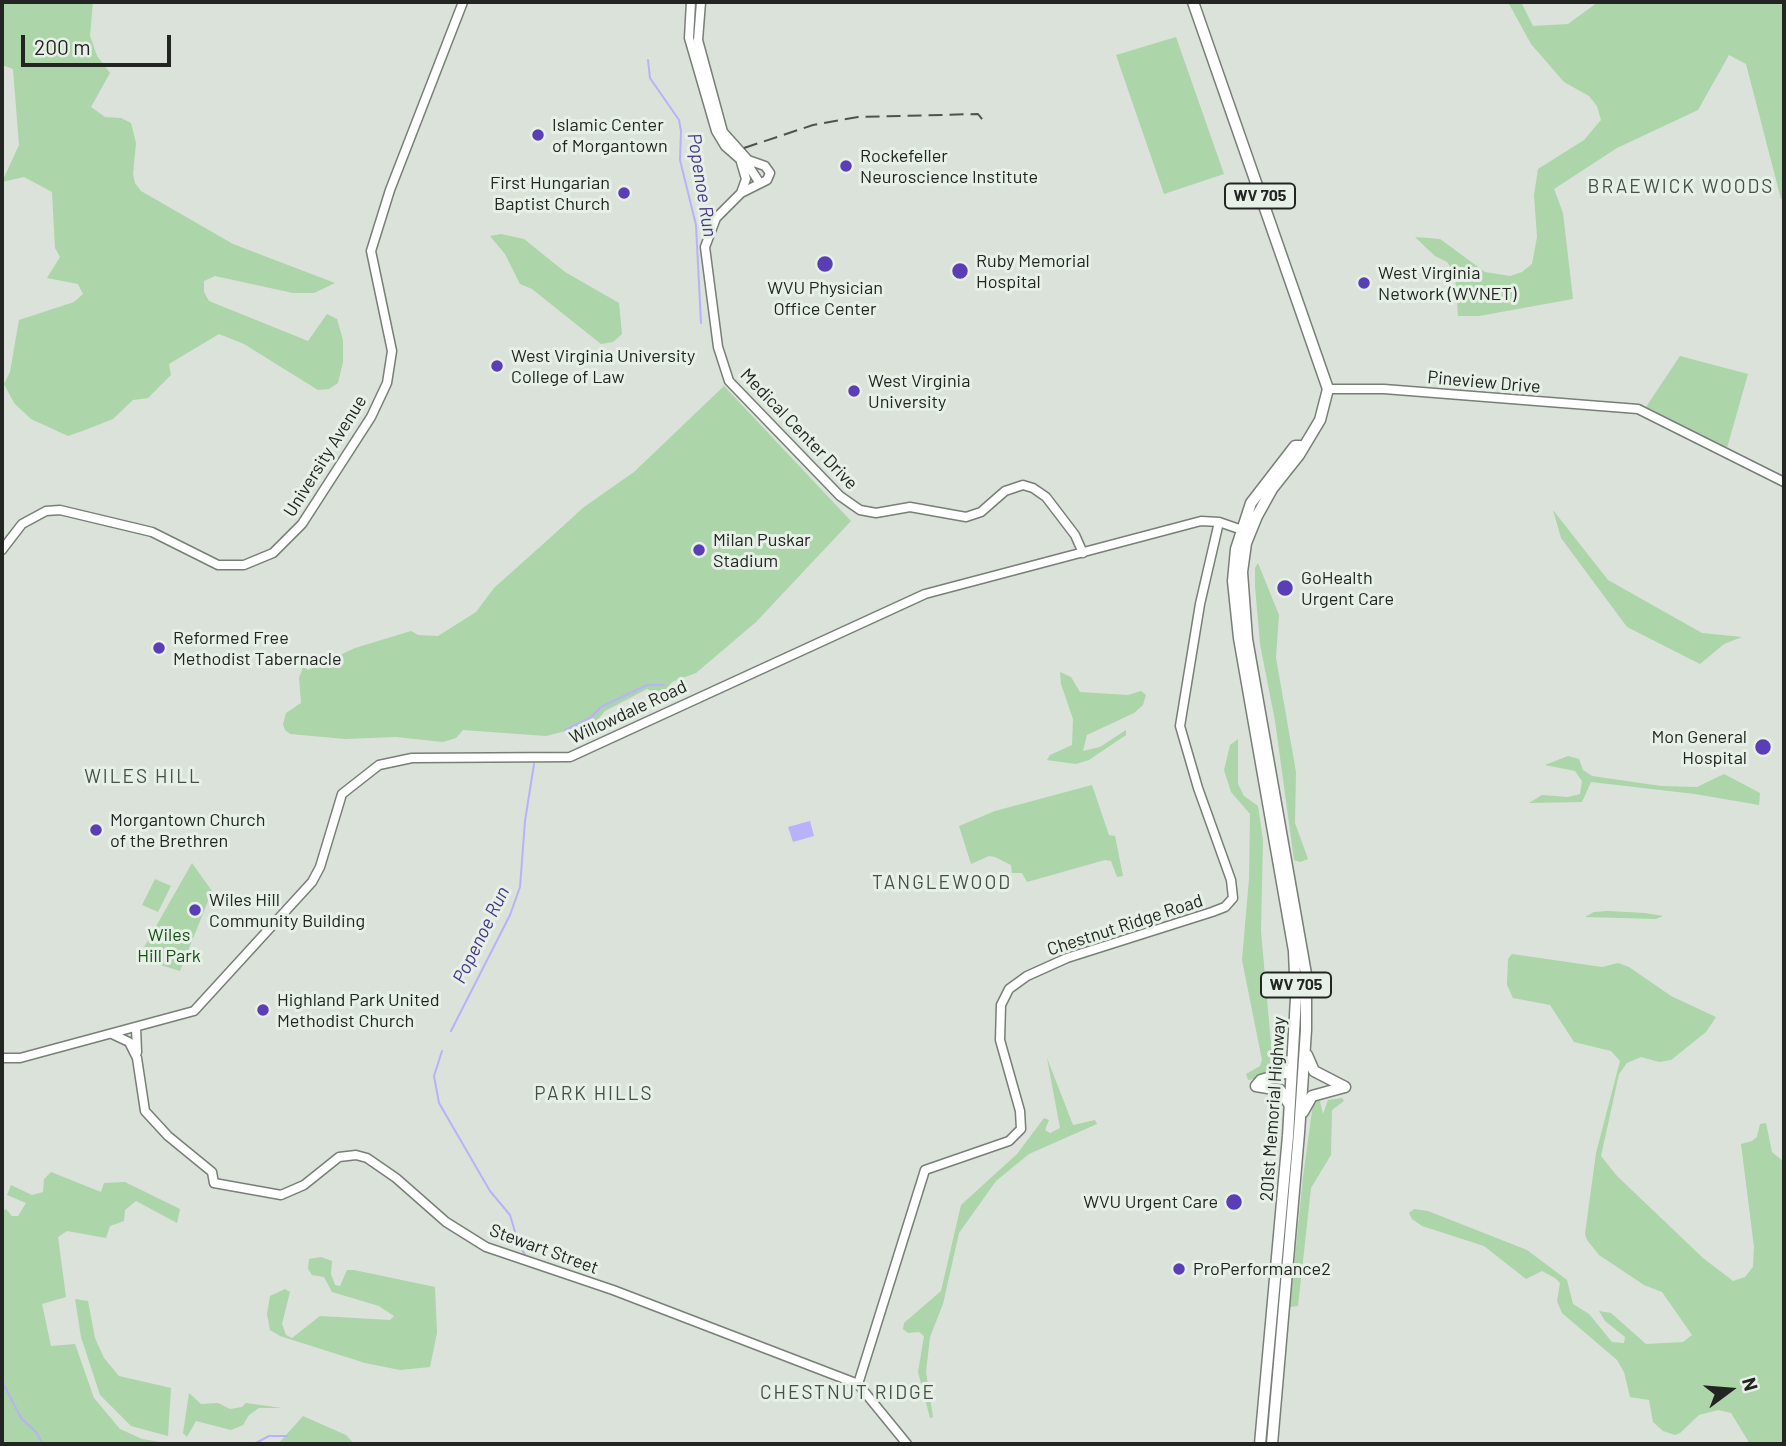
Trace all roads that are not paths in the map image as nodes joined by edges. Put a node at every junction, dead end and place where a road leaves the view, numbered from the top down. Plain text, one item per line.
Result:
1 (463, 2) edge
2 (691, 2) edge
3 (701, 2) edge
4 (1194, 2) edge
5 (739, 160) junction
6 (756, 174) junction
7 (741, 193) junction
8 (1328, 389) junction
9 (1784, 482) edge
10 (1219, 522) junction
11 (1245, 531) junction
12 (2, 550) edge
13 (1083, 553) junction
14 (1296, 1012) junction
15 (136, 1027) junction
16 (112, 1034) junction
17 (1305, 1050) junction
18 (2, 1058) edge
19 (137, 1058) junction
20 (1290, 1106) junction
21 (1299, 1133) junction
22 (858, 1384) junction
23 (906, 1444) edge
24 (1260, 1444) edge
25 (1272, 1444) edge

1 - 12 street, University Avenue
2 - 5 street
3 - 6 street
4 - 8 main road, WV 705
5 - 6 street
5 - 7 street
6 - 7 street, Medical Center Drive
7 - 13 street, Medical Center Drive
8 - 9 street, Pineview Drive
8 - 11 main road, WV 705
10 - 11 street
10 - 13 street, Willowdale Road
10 - 22 street, Chestnut Ridge Road
11 - 14 main road, 201st Memorial Highway / WV 705
11 - 17 main road, 201st Memorial Highway / WV 705
13 - 15 street, Willowdale Road
14 - 20 main road, 201st Memorial Highway / WV 705
14 - 20 main road
15 - 16 street, Willowdale Road
15 - 19 street, Stewart Street
16 - 18 street
16 - 19 street
17 - 21 main road, 201st Memorial Highway / WV 705
17 - 21 main road
19 - 22 street, Stewart Street
20 - 24 main road, 201st Memorial Highway / WV 705
21 - 25 main road, 201st Memorial Highway / WV 705
22 - 23 street

